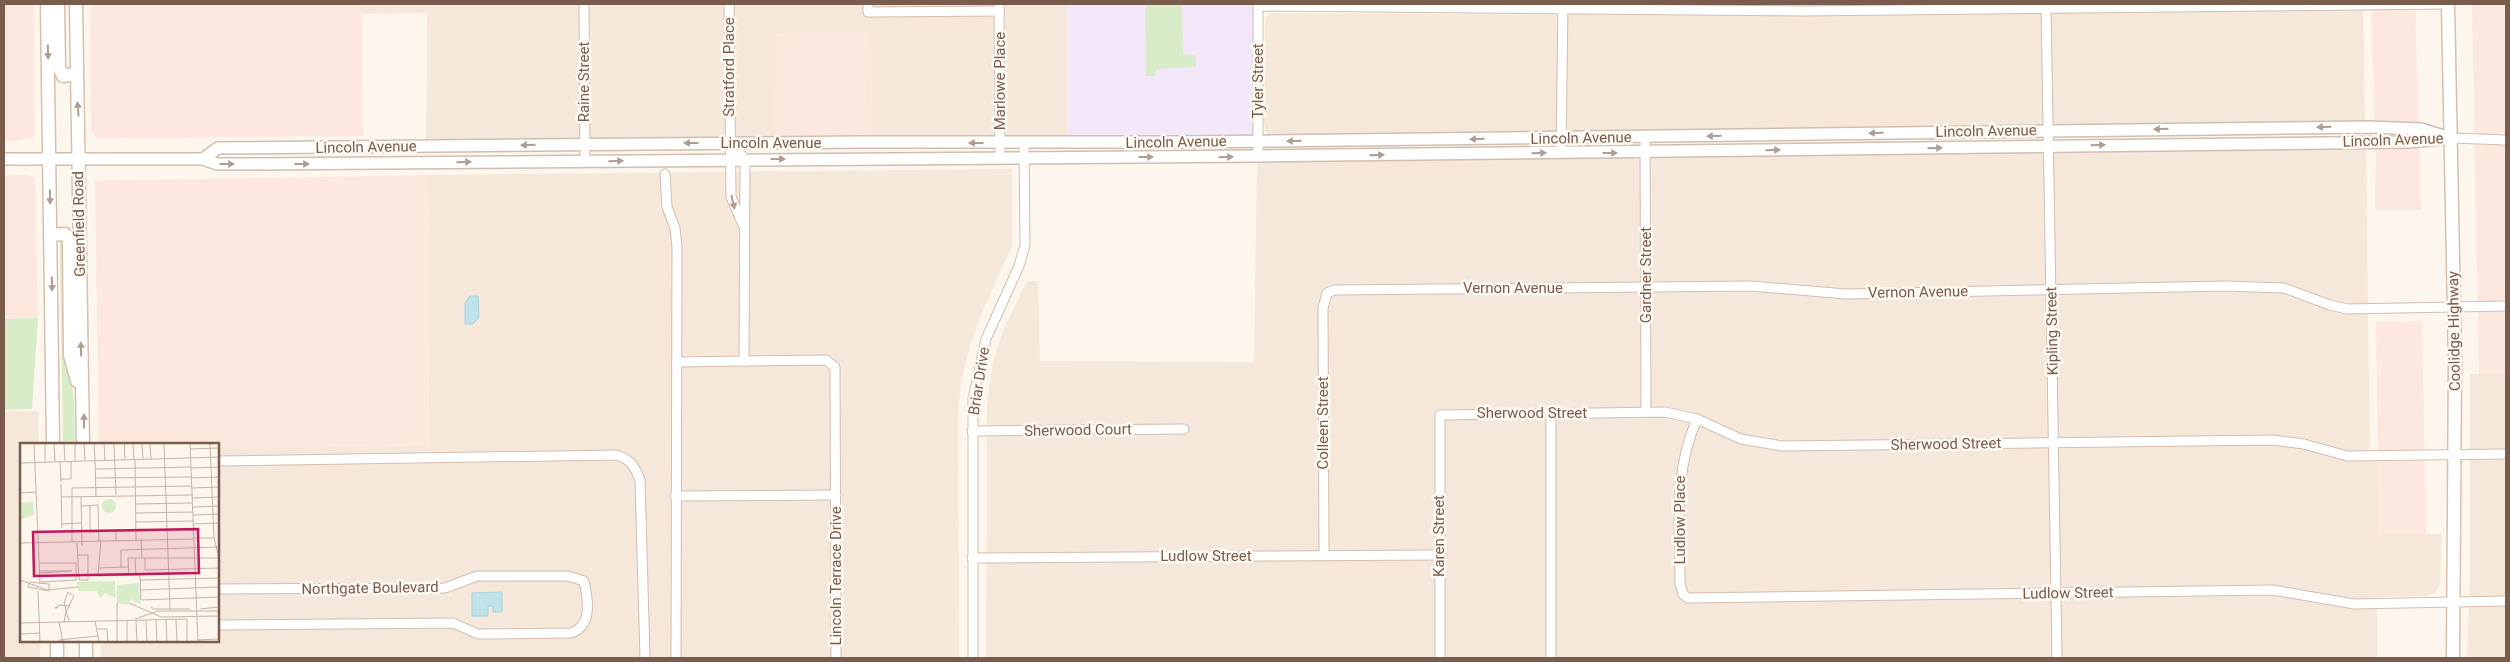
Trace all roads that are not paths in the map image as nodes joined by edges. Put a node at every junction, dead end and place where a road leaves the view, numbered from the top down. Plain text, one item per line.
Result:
1 (47, 4) edge
2 (58, 4) edge
3 (76, 4) edge
4 (584, 4) edge
5 (730, 4) edge
6 (2448, 4) edge
7 (1563, 6) edge
8 (2046, 6) edge
9 (868, 8) edge
10 (999, 8) edge
11 (76, 74) junction
12 (2050, 130) junction
13 (1645, 137) junction
14 (1561, 138) junction
15 (2451, 138) junction
16 (2506, 140) edge
17 (1258, 141) junction
18 (1194, 142) junction
19 (731, 143) junction
20 (1000, 143) junction
21 (1024, 143) junction
22 (1074, 143) junction
23 (1097, 143) junction
24 (584, 144) junction
25 (2050, 146) junction
26 (1645, 152) junction
27 (1561, 153) junction
28 (1258, 156) junction
29 (1194, 157) junction
30 (49, 158) junction
31 (78, 158) junction
32 (203, 158) junction
33 (1000, 158) junction
34 (1025, 158) junction
35 (1074, 158) junction
36 (1097, 158) junction
37 (4, 159) edge
38 (745, 159) junction
39 (731, 160) junction
40 (585, 161) junction
41 (665, 174) dead end
42 (744, 227) junction
43 (50, 235) junction
44 (1646, 287) junction
45 (2052, 290) junction
46 (1327, 293) joint
47 (2506, 306) edge
48 (2454, 307) junction
49 (744, 361) junction
50 (676, 362) junction
51 (82, 397) junction
52 (1646, 412) junction
53 (1551, 413) junction
54 (1440, 415) joint
55 (1697, 418) junction
56 (1184, 429) dead end
57 (972, 431) junction
58 (2054, 442) junction
59 (53, 443) edge
60 (83, 443) edge
61 (2455, 454) junction
62 (2506, 454) edge
63 (219, 461) edge
64 (836, 494) junction
65 (675, 496) junction
66 (1324, 555) junction
67 (1439, 555) junction
68 (972, 558) junction
69 (219, 589) edge
70 (1683, 594) joint
71 (2056, 594) junction
72 (2506, 601) edge
73 (2453, 602) junction
74 (219, 626) edge
75 (57, 642) edge
76 (86, 642) edge
77 (57, 658) edge
78 (86, 658) edge
79 (645, 658) edge
80 (676, 658) edge
81 (836, 658) edge
82 (973, 658) edge
83 (1440, 658) edge
84 (1551, 658) edge
85 (2057, 658) edge
86 (2453, 658) edge

1 -> 30 main road, Greenfield Road
2 - 11 main road
3 - 11 main road, Greenfield Road
4 - 24 street, Raine Street
5 - 19 street, Stratford Place
6 - 8 street
6 - 15 main road, Coolidge Highway
7 - 8 street
7 - 14 street
7 - 17 street, Tyler Street
8 - 12 street, Kipling Street
9 - 10 street
10 - 20 street, Marlowe Place
31 -> 11 main road, Greenfield Road
12 -> 13 street, Lincoln Avenue
15 -> 12 street, Lincoln Avenue
12 - 25 street, Kipling Street
13 - 14 street, Lincoln Avenue
13 - 26 street, Gardner Street
14 -> 17 street, Lincoln Avenue
14 - 27 street
15 - 16 street
25 -> 15 street, Lincoln Avenue
15 - 48 main road, Coolidge Highway
17 - 18 street, Lincoln Avenue
17 - 28 street, Tyler Street
18 - 23 street, Lincoln Avenue
18 - 29 street
20 -> 19 street, Lincoln Avenue
19 -> 24 street, Lincoln Avenue
19 - 38 street
19 - 39 street, Stratford Place
20 - 21 street, Lincoln Avenue
20 - 33 street, Marlowe Place
21 - 22 street, Lincoln Avenue
21 - 34 street, Briar Drive
22 - 23 street, Lincoln Avenue
22 - 35 street
23 - 36 street
24 -> 32 street, Lincoln Avenue
24 - 40 street, Raine Street
26 -> 25 street, Lincoln Avenue
25 - 45 street, Kipling Street
27 -> 26 street, Lincoln Avenue
26 - 44 street, Gardner Street
28 -> 27 street, Lincoln Avenue
29 -> 28 street, Lincoln Avenue
36 -> 29 street, Lincoln Avenue
30 - 31 street, Lincoln Avenue
30 - 37 street, Lincoln Avenue
30 -> 43 main road, Greenfield Road
31 - 32 street, Lincoln Avenue
51 -> 31 main road, Greenfield Road
32 -> 40 street, Lincoln Avenue
33 - 34 street, Lincoln Avenue
38 -> 33 street, Lincoln Avenue
34 - 35 street, Lincoln Avenue
34 - 57 street, Briar Drive
35 - 36 street, Lincoln Avenue
38 - 39 street, Lincoln Avenue
38 - 42 street
40 -> 39 street, Lincoln Avenue
39 -> 42 street
41 - 50 street
42 - 49 street
43 - 51 main road
43 -> 59 main road, Greenfield Road
44 - 45 street, Vernon Avenue
44 - 46 street, Vernon Avenue
44 - 52 street, Gardner Street
45 - 48 street, Vernon Avenue
45 - 58 street, Kipling Street
46 - 66 street, Colleen Street
47 - 48 street, Vernon Avenue
48 - 61 main road, Coolidge Highway
49 - 50 street, Lincoln Terrace Drive
49 - 64 street, Lincoln Terrace Drive
50 - 65 street
60 -> 51 main road, Greenfield Road
52 - 53 street, Sherwood Street
52 - 55 street, Sherwood Street
53 - 54 street, Sherwood Street
53 - 84 street
54 - 67 street, Karen Street
55 - 58 street, Sherwood Street
55 - 70 street, Ludlow Place
56 - 57 street, Sherwood Court
57 - 68 street, Briar Drive
58 - 61 street, Sherwood Street
58 - 71 street, Kipling Street
61 - 62 street, Sherwood Street
61 - 73 main road, Coolidge Highway
63 - 79 street
64 - 65 street, Lincoln Terrace Drive
64 - 81 street, Lincoln Terrace Drive
65 - 80 street
66 - 67 street, Ludlow Street
66 - 68 street, Ludlow Street
67 - 83 street, Karen Street
68 - 82 street, Briar Drive
69 - 74 street, Northgate Boulevard
70 - 71 street, Ludlow Street
71 - 73 street, Ludlow Street
71 - 85 street, Kipling Street
72 - 73 street, Ludlow Street
73 - 86 main road, Coolidge Highway
75 - 77 main road
76 - 78 main road

